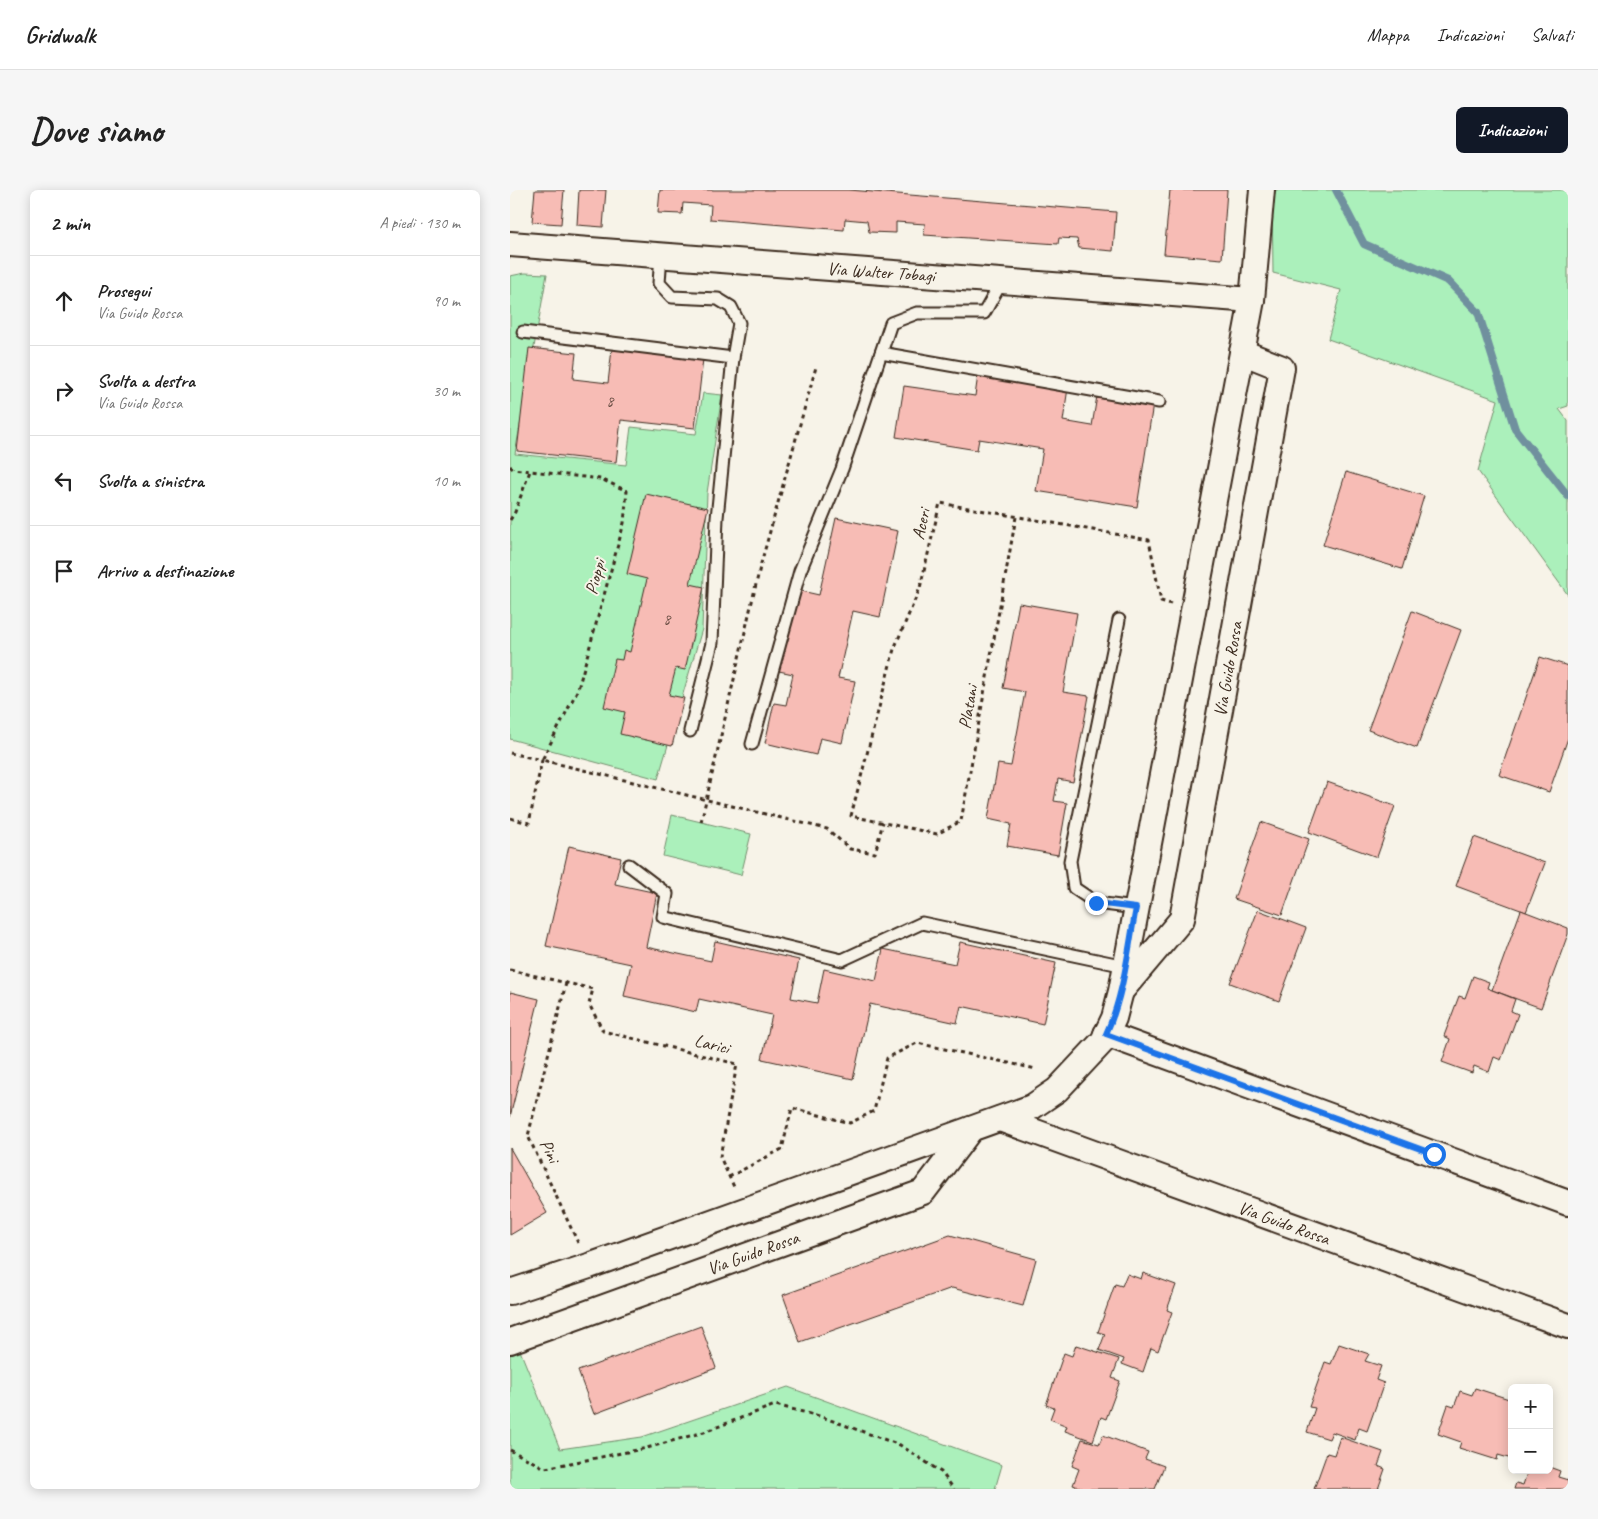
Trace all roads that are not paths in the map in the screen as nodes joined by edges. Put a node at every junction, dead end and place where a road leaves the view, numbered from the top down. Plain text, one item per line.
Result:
1 (1262, 190) edge
2 (510, 244) edge
3 (661, 255) junction
4 (1002, 281) junction
5 (1252, 300) junction
6 (523, 332) dead end
7 (1242, 352) junction
8 (881, 353) junction
9 (733, 358) junction
10 (1159, 402) dead end
11 (1119, 620) dead end
12 (690, 731) dead end
13 (752, 744) dead end
14 (629, 865) dead end
15 (1136, 908) junction
16 (1125, 966) junction
17 (1121, 991) junction
18 (1106, 1034) junction
19 (1000, 1119) junction
20 (971, 1129) junction
21 (1568, 1203) edge
22 (510, 1292) edge
23 (1568, 1326) edge
24 (510, 1341) edge

1 - 5 street, Via Guido Rossa
2 - 3 street, Via Walter Tobagi
3 - 4 street, Via Walter Tobagi
3 - 9 lane
4 - 5 street, Via Walter Tobagi
4 - 8 lane
5 - 7 street, Via Guido Rossa
6 - 9 lane
7 - 15 street, Via Guido Rossa
7 - 17 street, Via Guido Rossa
8 - 10 lane
8 - 13 lane
9 - 12 lane
11 - 15 lane
14 - 16 lane
15 - 16 street, Via Guido Rossa
16 - 17 street, Via Guido Rossa
17 - 18 street, Via Guido Rossa
18 - 19 street, Via Guido Rossa
18 - 21 street
19 - 20 street, Via Guido Rossa
19 - 23 street, Via Guido Rossa
20 - 22 street, Via Guido Rossa
20 - 24 street, Via Guido Rossa

